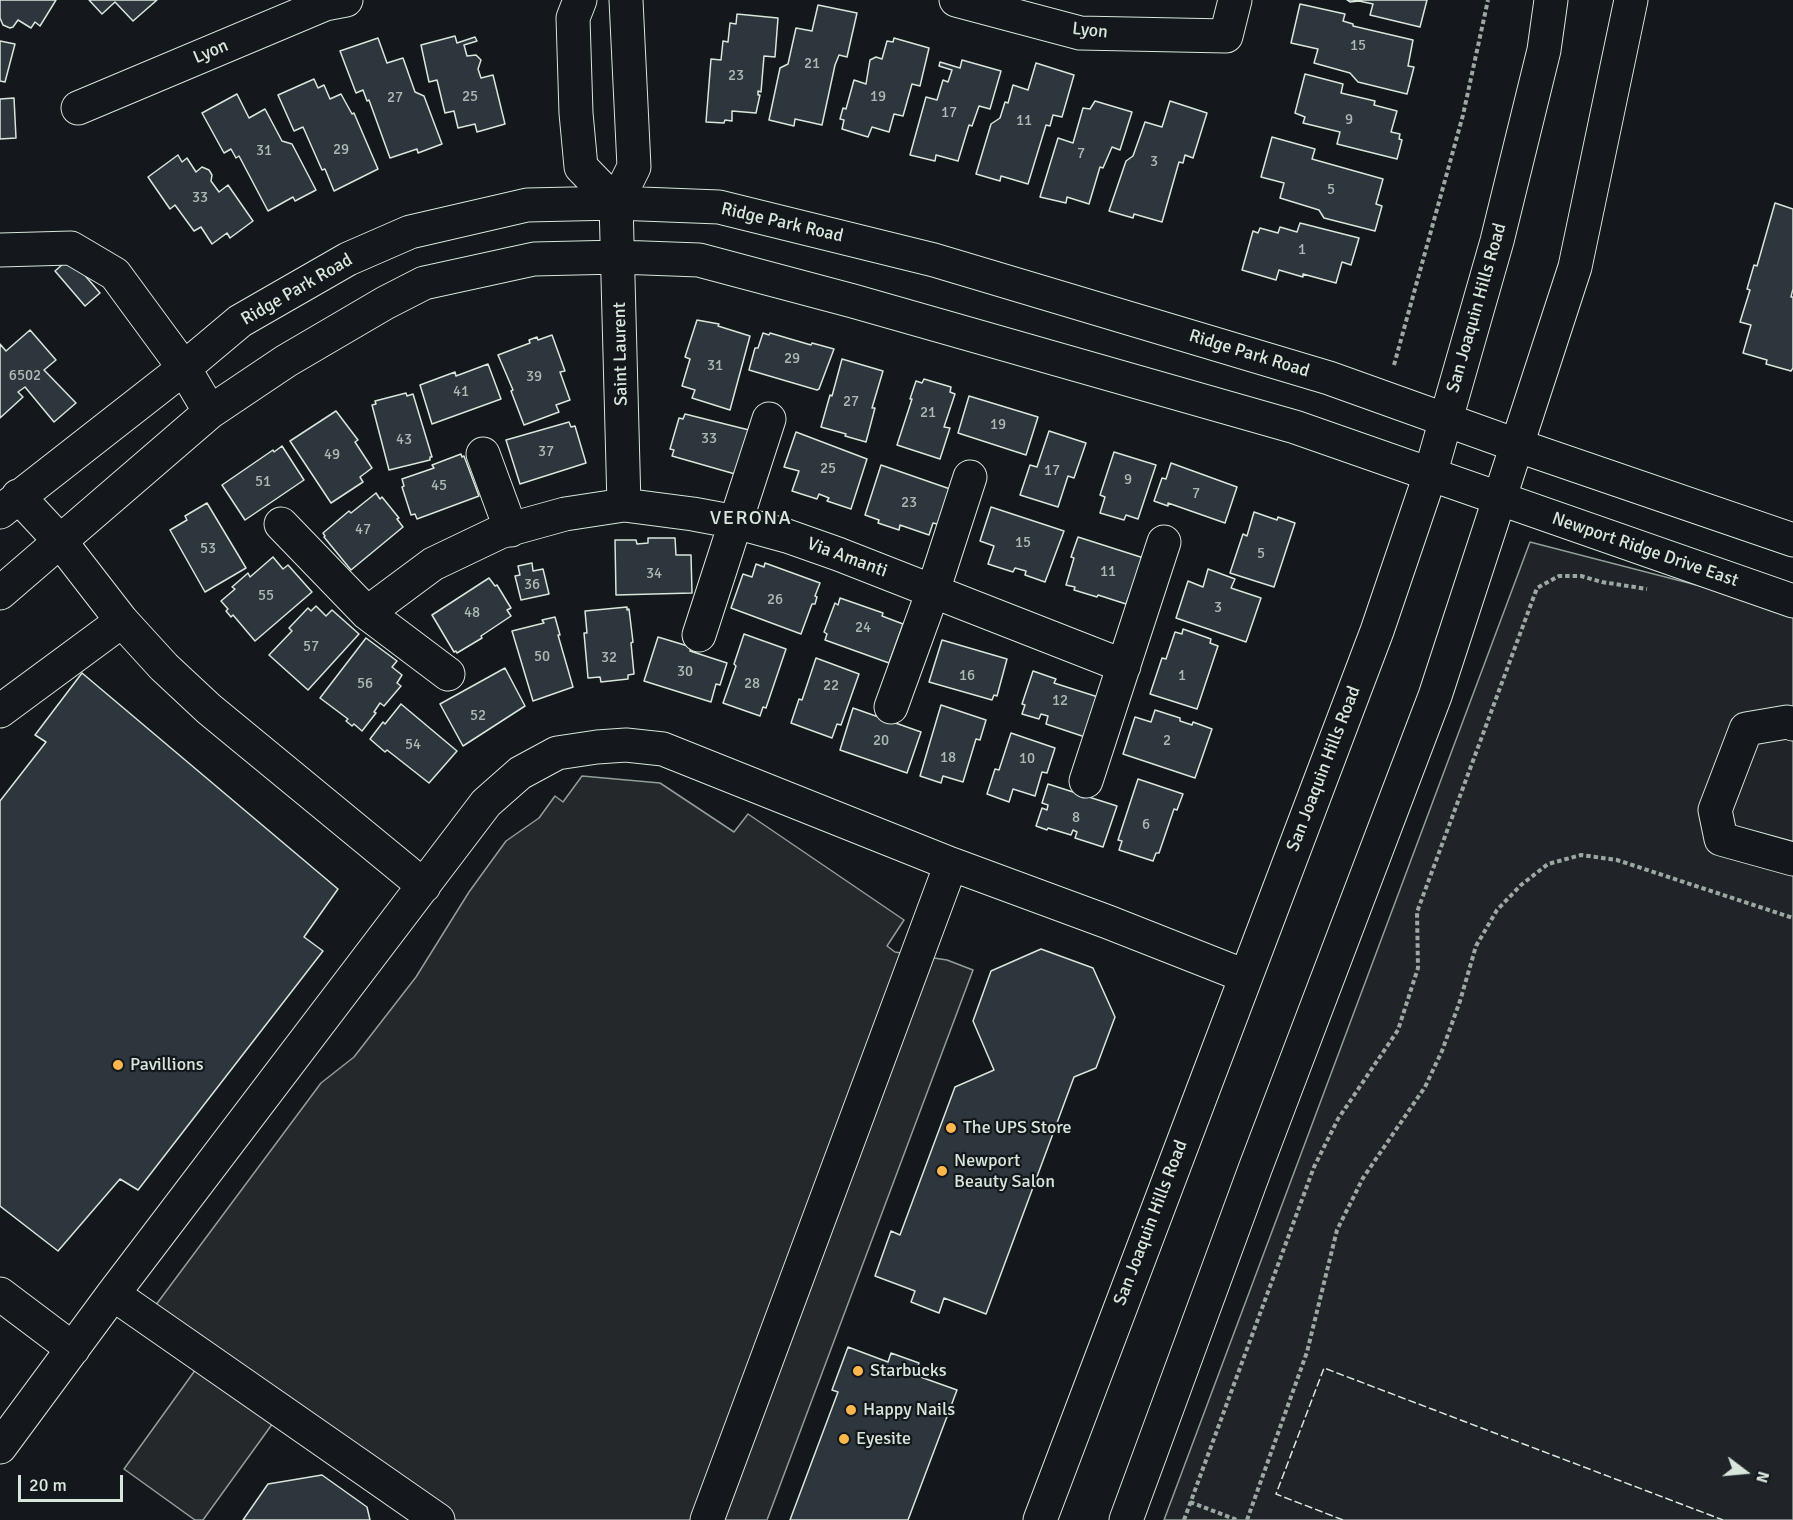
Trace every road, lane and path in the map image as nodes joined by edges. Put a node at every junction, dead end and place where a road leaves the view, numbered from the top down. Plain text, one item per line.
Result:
1 (346, 0) edge
2 (580, 0) edge
3 (626, 0) edge
4 (956, 0) edge
5 (1235, 0) edge
6 (1488, 0) edge
7 (1551, 0) edge
8 (1631, 0) edge
9 (78, 108) dead end
10 (616, 203) junction
11 (0, 250) edge
12 (618, 256) junction
13 (184, 368) junction
14 (1386, 398) junction
15 (210, 412) junction
16 (770, 419) dead end
17 (1446, 420) junction
18 (1516, 445) junction
19 (483, 454) dead end
20 (1430, 475) junction
21 (970, 477) dead end
22 (1498, 500) junction
23 (9, 504) edge
24 (624, 506) junction
25 (736, 522) junction
26 (281, 524) dead end
27 (511, 530) junction
28 (1793, 540) edge
29 (60, 541) junction
30 (1164, 542) dead end
31 (1559, 576) dead end
32 (933, 591) junction
33 (0, 593) edge
34 (1793, 601) edge
35 (367, 613) junction
36 (122, 621) junction
37 (699, 635) dead end
38 (1124, 666) junction
39 (448, 674) dead end
40 (891, 707) dead end
41 (0, 711) edge
42 (1793, 724) edge
43 (1086, 781) dead end
44 (1793, 859) edge
45 (951, 864) junction
46 (424, 886) junction
47 (1793, 918) edge
48 (1245, 976) junction
49 (0, 1294) edge
50 (113, 1294) junction
51 (73, 1349) junction
52 (0, 1447) edge
53 (1190, 1502) junction
54 (438, 1520) edge
55 (707, 1520) edge
56 (1040, 1520) edge
57 (1126, 1520) edge
58 (1184, 1520) edge
59 (1237, 1520) edge
60 (1247, 1520) edge

1 - 9 street, Lyon
2 - 10 street
3 - 10 street, Saint Laurent
4 - 5 street, Lyon
6 - 14 path
7 - 17 street, San Joaquin Hills Road
8 - 18 street
10 - 12 street, Saint Laurent
10 - 13 street, Ridge Park Road
10 - 14 street, Ridge Park Road
11 - 13 street
12 - 15 street
12 - 20 street
12 - 24 street, Saint Laurent
13 - 15 street
13 - 23 street, Ridge Park Road
14 - 17 street, Ridge Park Road
15 - 29 street
16 - 25 street
17 - 18 street, Ridge Park Road
17 - 20 street, San Joaquin Hills Road
18 - 22 street
18 - 28 street
19 - 27 street
20 - 22 street
20 - 48 street, San Joaquin Hills Road
21 - 32 street
22 - 34 street, Newport Ridge Drive East
22 - 57 street
23 - 29 street
24 - 25 street, Via Amanti
24 - 27 street, Via Amanti
25 - 32 street, Via Amanti
25 - 37 street
26 - 35 street
27 - 35 street, Via Amanti
29 - 33 street
29 - 36 street
30 - 38 street
31 - 53 path
32 - 38 street, Via Amanti
32 - 40 street
35 - 39 street
36 - 41 street
36 - 46 street
38 - 43 street
42 - 44 street
45 - 46 street
45 - 48 street
45 - 55 street
46 - 50 street
47 - 60 path
48 - 56 street, San Joaquin Hills Road
49 - 51 street
50 - 51 street
50 - 54 street
51 - 52 street
53 - 58 path
53 - 59 path

